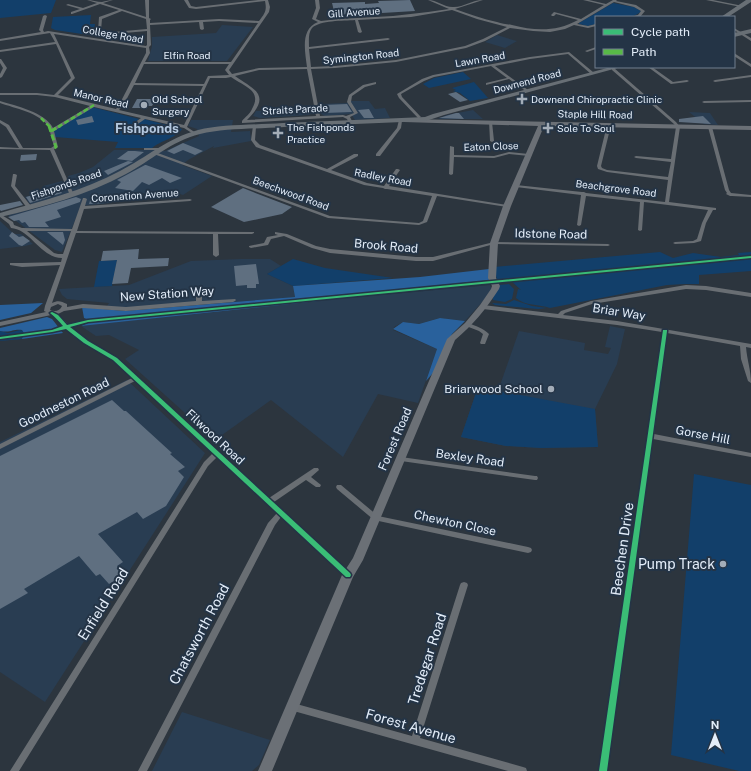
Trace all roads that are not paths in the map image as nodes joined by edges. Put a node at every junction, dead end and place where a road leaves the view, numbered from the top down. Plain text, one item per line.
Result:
1 (89, 0) edge
2 (110, 0) edge
3 (147, 0) edge
4 (266, 0) edge
5 (317, 0) edge
6 (430, 0) edge
7 (481, 0) edge
8 (585, 0) edge
9 (708, 0) edge
10 (750, 0) edge
11 (187, 1) edge
12 (192, 1) edge
13 (614, 1) edge
14 (68, 4) dead end
15 (100, 4) junction
16 (607, 5) junction
17 (741, 6) junction
18 (84, 9) junction
19 (452, 9) junction
20 (122, 10) junction
21 (72, 13) dead end
22 (555, 13) dead end
23 (45, 16) dead end
24 (639, 16) edge
25 (726, 16) edge
26 (149, 19) junction
27 (356, 19) junction
28 (581, 20) junction
29 (201, 21) junction
30 (260, 22) junction
31 (322, 23) junction
32 (149, 24) junction
33 (574, 24) junction
34 (595, 25) edge
35 (511, 26) junction
36 (202, 29) dead end
37 (149, 30) junction
38 (352, 30) dead end
39 (735, 30) edge
40 (751, 31) edge
41 (43, 33) junction
42 (52, 33) junction
43 (741, 34) junction
44 (735, 35) edge
45 (388, 39) dead end
46 (0, 40) edge
47 (751, 40) edge
48 (57, 43) junction
49 (146, 47) junction
50 (308, 48) junction
51 (594, 48) edge
52 (587, 49) dead end
53 (0, 51) edge
54 (735, 55) edge
55 (0, 60) edge
56 (144, 63) junction
57 (231, 63) junction
58 (492, 65) junction
59 (751, 66) edge
60 (616, 68) edge
61 (651, 68) edge
62 (309, 69) junction
63 (592, 74) junction
64 (232, 76) junction
65 (751, 76) edge
66 (0, 77) edge
67 (510, 78) junction
68 (687, 81) dead end
69 (715, 81) dead end
70 (375, 82) dead end
71 (132, 84) junction
72 (487, 84) dead end
73 (204, 85) junction
74 (527, 91) junction
75 (0, 94) edge
76 (55, 96) junction
77 (751, 101) edge
78 (0, 102) edge
79 (704, 102) dead end
80 (94, 105) junction
81 (116, 110) junction
82 (250, 115) junction
83 (145, 117) junction
84 (318, 117) junction
85 (423, 118) junction
86 (259, 120) junction
87 (349, 120) junction
88 (0, 121) edge
89 (403, 121) junction
90 (438, 121) junction
91 (490, 122) junction
92 (542, 123) junction
93 (242, 125) junction
94 (609, 125) junction
95 (131, 126) dead end
96 (185, 127) junction
97 (254, 127) junction
98 (678, 127) junction
99 (710, 127) junction
100 (751, 128) edge
101 (51, 131) junction
102 (197, 133) junction
103 (492, 141) dead end
104 (452, 147) dead end
105 (0, 148) edge
106 (22, 149) junction
107 (52, 149) junction
108 (146, 149) dead end
109 (156, 151) junction
110 (356, 155) dead end
111 (378, 155) dead end
112 (529, 155) junction
113 (453, 156) junction
114 (636, 157) dead end
115 (673, 161) junction
116 (398, 170) dead end
117 (327, 171) junction
118 (451, 174) dead end
119 (15, 175) dead end
120 (671, 179) junction
121 (516, 186) junction
122 (385, 188) junction
123 (584, 193) junction
124 (72, 195) junction
125 (435, 195) junction
126 (751, 196) edge
127 (85, 199) dead end
128 (190, 200) dead end
129 (642, 200) junction
130 (667, 203) junction
131 (507, 206) junction
132 (29, 207) junction
133 (82, 208) junction
134 (0, 215) edge
135 (579, 225) dead end
136 (22, 229) junction
137 (640, 230) dead end
138 (74, 231) junction
139 (215, 232) junction
140 (252, 233) dead end
141 (277, 233) dead end
142 (285, 234) junction
143 (494, 243) junction
144 (675, 243) dead end
145 (608, 245) dead end
146 (251, 247) dead end
147 (216, 255) dead end
148 (65, 256) junction
149 (62, 263) junction
150 (12, 264) dead end
151 (54, 288) junction
152 (198, 291) dead end
153 (751, 295) edge
154 (234, 300) dead end
155 (62, 303) junction
156 (200, 303) junction
157 (103, 307) junction
158 (483, 307) junction
159 (49, 310) junction
160 (63, 310) junction
161 (560, 315) junction
162 (62, 323) junction
163 (0, 324) edge
164 (468, 325) junction
165 (665, 331) junction
166 (483, 344) dead end
167 (743, 345) junction
168 (751, 346) edge
169 (137, 378) junction
170 (751, 381) edge
171 (651, 436) junction
172 (0, 447) edge
173 (218, 453) junction
174 (751, 455) edge
175 (401, 459) junction
176 (316, 470) dead end
177 (307, 476) junction
178 (535, 478) dead end
179 (318, 485) dead end
180 (339, 487) dead end
181 (270, 501) junction
182 (282, 512) junction
183 (376, 518) junction
184 (528, 550) dead end
185 (348, 574) junction
186 (464, 585) dead end
187 (293, 707) junction
188 (415, 741) junction
189 (14, 771) edge
190 (142, 771) edge
191 (266, 771) edge
192 (523, 771) edge
193 (603, 771) edge

1 - 15 street
2 - 15 street
3 - 26 street
4 - 11 street
4 - 30 street
5 - 31 street
6 - 19 street
7 - 19 street, Gill Avenue
8 - 16 street
9 - 17 street
10 - 17 main road
11 - 12 street
13 - 16 street
13 - 24 street
14 - 18 street
15 - 18 street
15 - 20 street
16 - 28 street
17 - 25 main road
18 - 21 street
19 - 27 street, Gill Avenue
19 - 35 street
20 - 26 street
20 - 37 street
22 - 28 street
23 - 41 street
26 - 32 street
27 - 31 street, Gill Avenue
27 - 38 street
28 - 33 street
29 - 30 street
29 - 32 street
29 - 36 street
30 - 57 street
31 - 50 street
32 - 37 street
33 - 34 street
33 - 35 street
35 - 62 street, Symington Road
37 - 49 street
39 - 43 street
40 - 43 main road
41 - 42 street, College Road
41 - 46 street, College Road
42 - 48 street
42 - 49 street, College Road
43 - 44 main road
43 - 47 street
45 - 50 street
48 - 53 street
48 - 76 street
49 - 56 street, College Road
50 - 62 street
51 - 52 street
54 - 59 street
55 - 66 street
56 - 57 street, Elfin Road
56 - 71 street, College Road
57 - 64 street
58 - 63 street, Lawn Road
58 - 67 street
58 - 85 street, Lawn Road
60 - 63 main road, Downend Road
60 - 98 street
61 - 68 street
62 - 64 street, Symington Road
62 - 84 street
63 - 74 main road, Downend Road
64 - 73 street, Symington Road
64 - 82 street
65 - 69 street
67 - 72 street
67 - 74 street
70 - 87 street
71 - 73 street
71 - 81 street, College Road
73 - 96 street
74 - 85 main road, Downend Road
75 - 76 street, Manor Road
76 - 80 street, Manor Road
77 - 79 street
78 - 101 street
80 - 81 street, Manor Road
80 - 101 street
81 - 83 street, Manor Road
82 - 86 street
82 - 93 street
83 - 95 street
83 - 96 street, Manor Road
84 - 86 street, Straits Parade
84 - 87 street, Straits Parade
85 - 89 main road, Fishponds Road
85 - 90 main road, Staple Hill Road
86 - 93 street, Straits Parade
87 - 89 main road, Fishponds Road
87 - 97 main road, Fishponds Road
88 - 106 street
89 - 90 main road, Staple Hill Road
89 - 111 street
90 - 91 main road, Staple Hill Road
91 - 92 main road, Staple Hill Road
91 - 103 street
92 - 94 main road, Staple Hill Road
92 - 112 main road, Forest Road
93 - 97 main road, Fishponds Road
93 - 102 main road, Fishponds Road
94 - 98 main road, Staple Hill Road
94 - 120 street
96 - 102 street, Manor Road
97 - 117 street, Radley Road
98 - 99 main road, Staple Hill Road
98 - 115 street
99 - 100 main road, Staple Hill Road
99 - 126 street
101 - 107 street
102 - 109 main road, Fishponds Road
104 - 113 street, Eaton Close
105 - 106 street
106 - 107 street
107 - 124 street
108 - 109 street
109 - 124 main road, Fishponds Road
109 - 125 street, Beechwood Road
110 - 117 street
112 - 113 street, Eaton Close
112 - 121 main road, Forest Road
113 - 118 street, Eaton Close
114 - 115 street
115 - 120 street
116 - 122 street
117 - 122 street, Radley Road
119 - 132 street
120 - 130 street
121 - 123 street, Beachgrove Road
121 - 131 main road, Forest Road
122 - 125 street, Radley Road
123 - 129 street, Beachgrove Road
123 - 135 street
124 - 132 main road, Fishponds Road
125 - 131 street, Radley Road
127 - 133 street
128 - 133 street, Coronation Avenue
129 - 130 street, Beachgrove Road
129 - 137 street
130 - 144 street, Beachgrove Road
131 - 143 main road, Forest Road
132 - 134 main road, Fishponds Road
133 - 138 street
134 - 136 street
136 - 138 street
136 - 148 street
138 - 139 street
138 - 148 street
139 - 140 street
139 - 147 street
141 - 142 street, Brook Road
142 - 143 street, Brook Road
142 - 146 street
143 - 145 street, Idstone Road
143 - 158 main road, Forest Road
148 - 149 street
149 - 150 street
149 - 151 street
151 - 155 street
151 - 159 street
152 - 156 street
153 - 161 street
154 - 156 street, New Station Way
155 - 157 street, New Station Way
155 - 159 street, New Station Way
155 - 160 street
156 - 157 street, New Station Way
157 - 160 street, New Station Way
158 - 161 street, Briar Way
158 - 164 main road, Forest Road
159 - 160 street, New Station Way
159 - 162 street, Filwood Road
159 - 163 street
160 - 162 street
161 - 165 street, Briar Way
162 - 169 street, Filwood Road
164 - 166 street
164 - 175 main road, Forest Road
165 - 167 street, Briar Way
165 - 171 street, Beechen Drive
167 - 168 street, Briar Way
167 - 170 street
169 - 172 street, Goodneston Road
169 - 173 street, Filwood Road
171 - 174 street, Gorse Hill
171 - 193 street, Beechen Drive
173 - 181 street, Filwood Road
173 - 189 street, Enfield Road
175 - 178 street, Bexley Road
175 - 183 main road, Forest Road
176 - 177 street
177 - 179 street
177 - 181 street
180 - 183 street
181 - 182 street, Filwood Road
182 - 185 street, Filwood Road
182 - 190 street, Chatsworth Road
183 - 184 street, Chewton Close
183 - 185 main road, Forest Road
185 - 187 main road, Forest Road
186 - 188 street, Tredegar Road
187 - 188 street, Forest Avenue
187 - 191 main road, Forest Road
188 - 192 street, Forest Avenue

